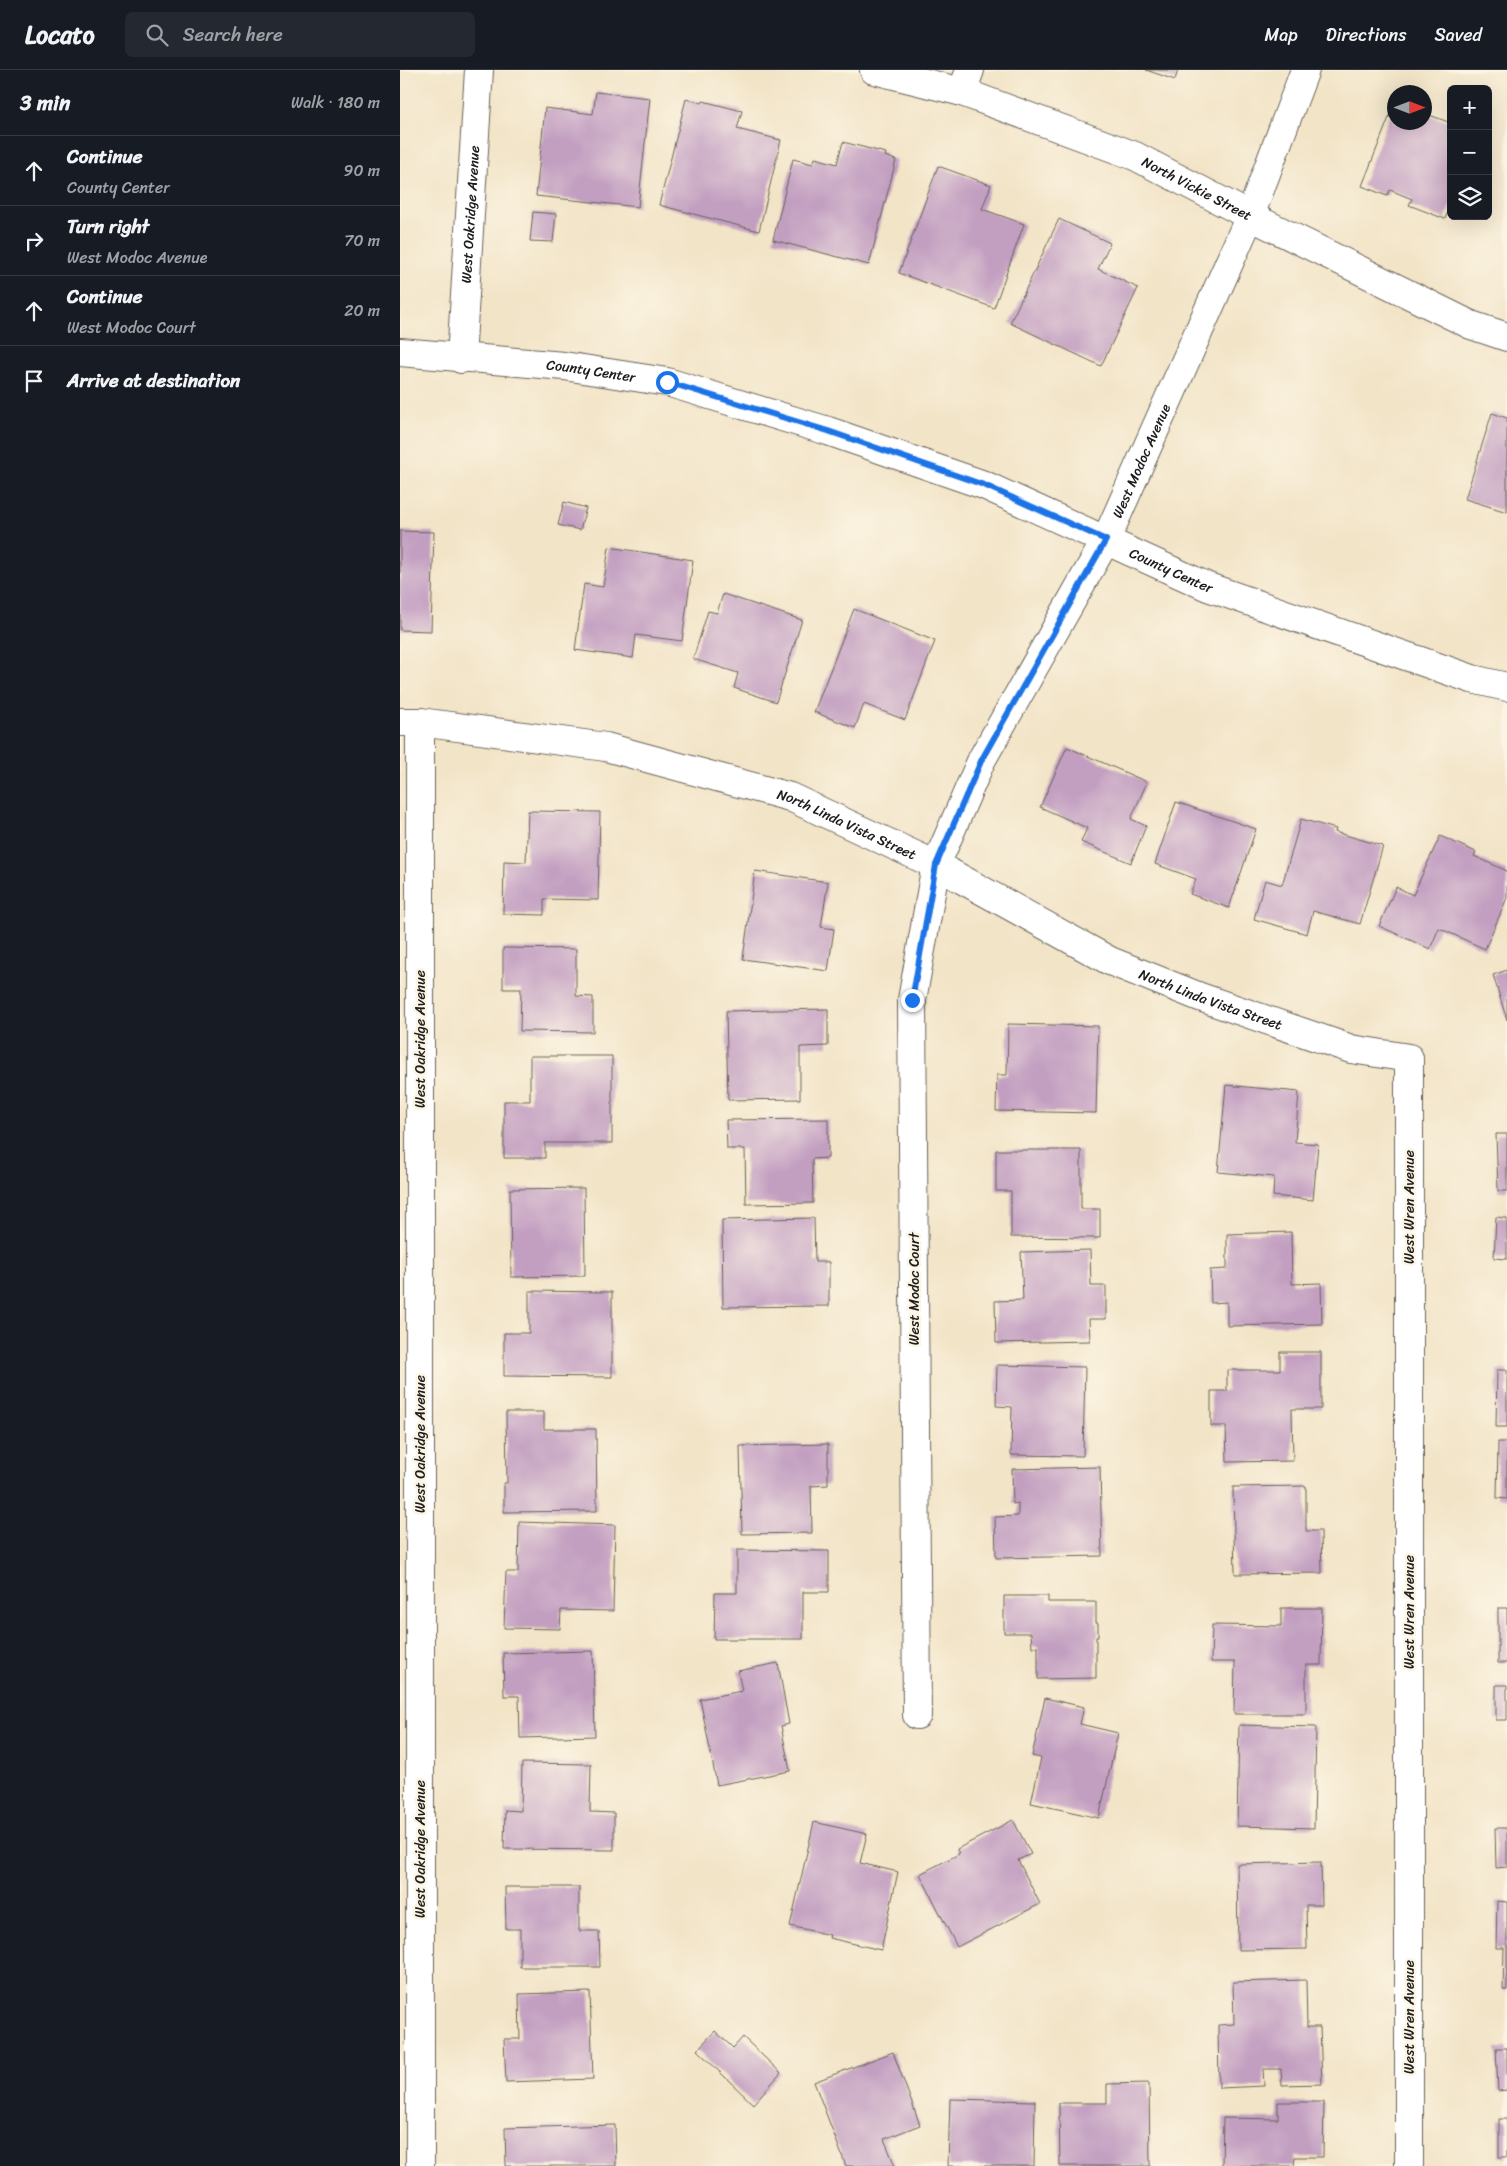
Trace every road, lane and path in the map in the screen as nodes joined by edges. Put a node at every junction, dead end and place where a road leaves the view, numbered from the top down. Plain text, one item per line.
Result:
1 (479, 70) edge
2 (874, 70) edge
3 (1305, 70) edge
4 (966, 81) edge
5 (1250, 216) junction
6 (1507, 337) edge
7 (400, 352) edge
8 (461, 359) junction
9 (1106, 540) junction
10 (1507, 687) edge
11 (410, 722) edge
12 (936, 865) junction
13 (1408, 1058) joint
14 (917, 1715) dead end
15 (420, 2166) edge
16 (1408, 2166) edge

1 - 8 street, West Oakridge Avenue
2 - 4 street, North Vickie Street
3 - 5 street, West Modoc Avenue
4 - 5 street, North Vickie Street
5 - 6 street, North Vickie Street
5 - 9 street, West Modoc Avenue
7 - 8 street, County Center
8 - 9 street, County Center
9 - 10 street, County Center
9 - 12 street, West Modoc Avenue
11 - 12 street, North Linda Vista Street
11 - 15 street, West Oakridge Avenue
12 - 13 street, North Linda Vista Street
12 - 14 street, West Modoc Court
13 - 16 street, West Wren Avenue

